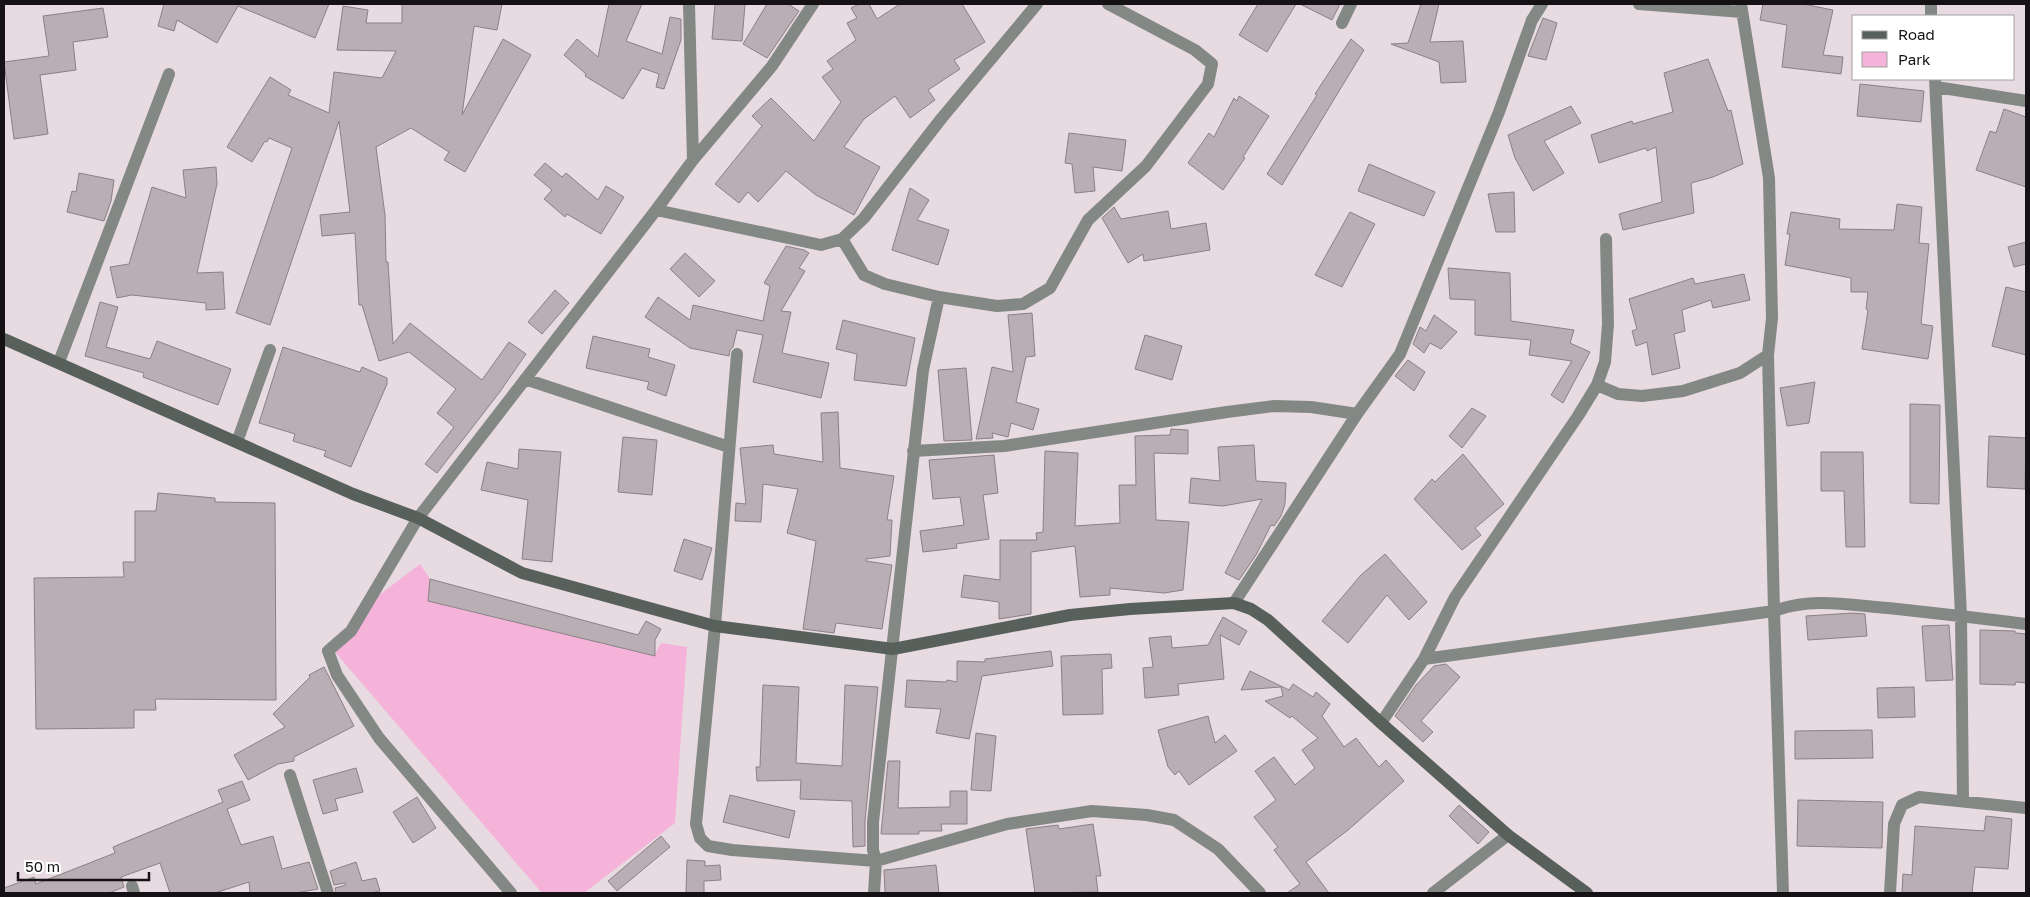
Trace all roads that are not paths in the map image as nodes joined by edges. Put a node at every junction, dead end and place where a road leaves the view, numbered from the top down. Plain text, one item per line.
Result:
1 (689, 4) edge
2 (813, 4) edge
3 (1036, 4) edge
4 (1108, 4) edge
5 (1351, 4) edge
6 (1542, 4) edge
7 (1639, 4) edge
8 (1741, 8) edge
9 (1342, 23) dead end
10 (169, 74) dead end
11 (1936, 83) edge
12 (2026, 101) edge
13 (693, 160) junction
14 (656, 210) junction
15 (842, 239) junction
16 (1606, 239) dead end
17 (939, 297) junction
18 (4, 339) edge
19 (270, 350) dead end
20 (737, 354) dead end
21 (1768, 355) junction
22 (59, 362) junction
23 (525, 379) junction
24 (1596, 385) junction
25 (1358, 414) junction
26 (237, 442) junction
27 (729, 447) junction
28 (913, 451) junction
29 (418, 518) junction
30 (1234, 603) junction
31 (1774, 611) junction
32 (1961, 615) junction
33 (2026, 624) edge
34 (715, 626) junction
35 (893, 649) junction
36 (1424, 659) junction
37 (1381, 723) junction
38 (290, 776) dead end
39 (1963, 801) junction
40 (2026, 808) edge
41 (1508, 835) junction
42 (876, 861) junction
43 (328, 893) edge
44 (511, 893) edge
45 (874, 893) edge
46 (1260, 893) edge
47 (1433, 893) edge
48 (1586, 893) edge
49 (1783, 893) edge
50 (1890, 893) edge

1 - 13 street
2 - 13 street
3 - 15 street
4 - 17 street
5 - 9 street
6 - 25 street
7 - 8 street
8 - 21 street
10 - 22 street
11 - 12 street
11 - 32 street
13 - 14 street
14 - 15 street
14 - 23 street
15 - 17 street
16 - 24 street
17 - 28 street
18 - 22 street
19 - 26 street
20 - 27 street
21 - 24 street
21 - 31 street
22 - 26 street
23 - 27 street
23 - 29 street
24 - 36 street
25 - 28 street
25 - 30 street
26 - 29 street
27 - 34 street
28 - 35 street
29 - 34 street
29 - 44 street
30 - 35 street
30 - 37 street
31 - 32 street
31 - 36 street
31 - 49 street
32 - 33 street
32 - 39 street
34 - 35 street
34 - 42 street
35 - 42 street
36 - 37 street
37 - 41 street
38 - 43 street
39 - 40 street
39 - 50 street
41 - 47 street
41 - 48 street
42 - 45 street
42 - 46 street

